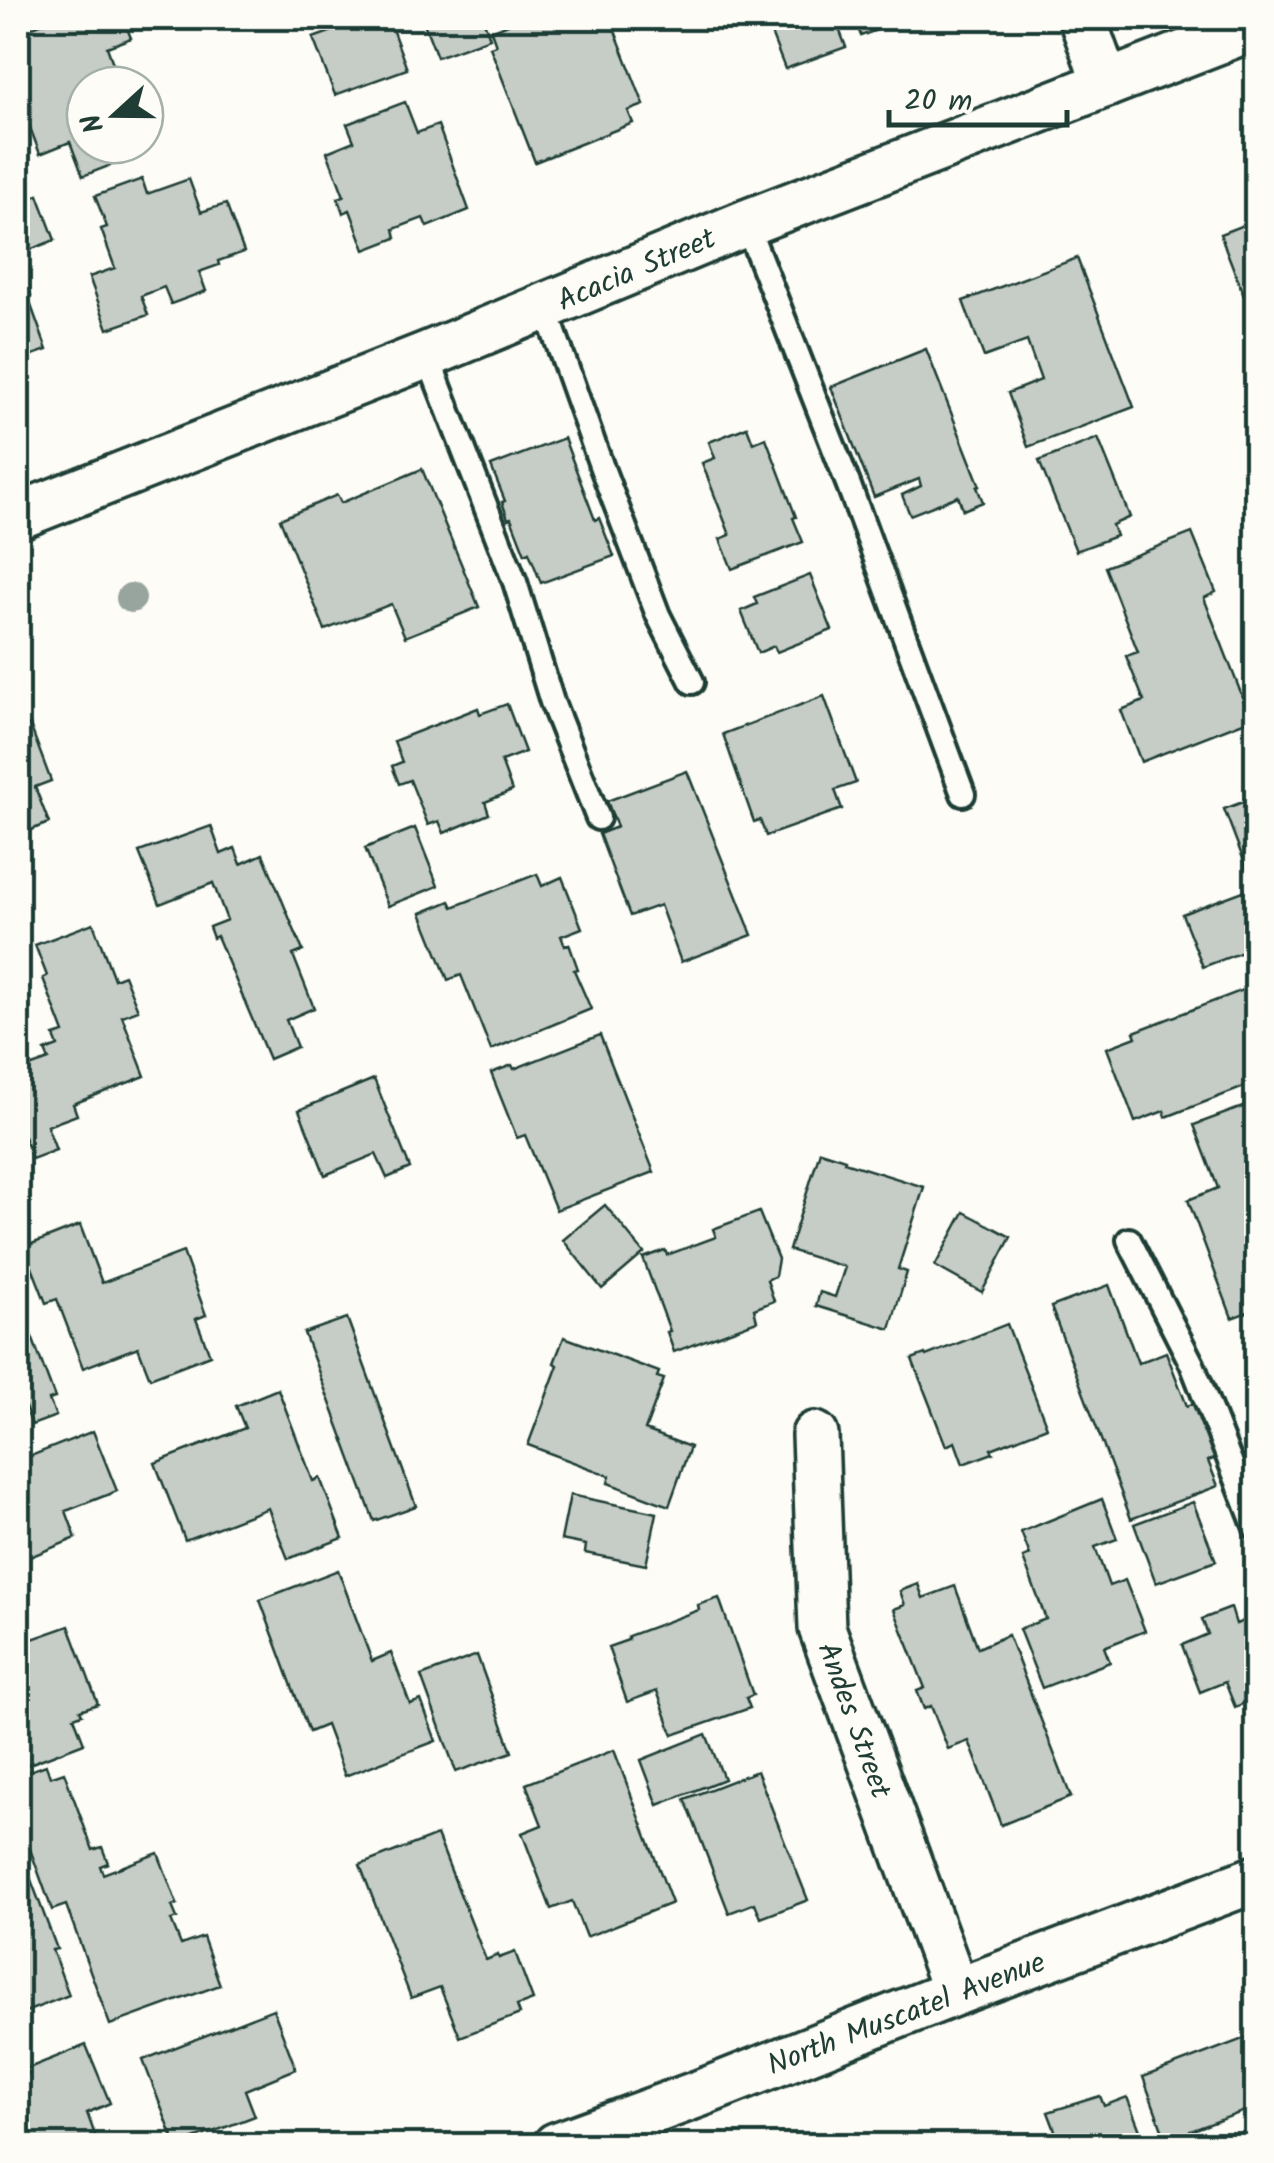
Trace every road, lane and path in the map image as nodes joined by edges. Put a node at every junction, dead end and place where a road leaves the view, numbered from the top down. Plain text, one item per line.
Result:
1 (1082, 18) edge
2 (1256, 26) edge
3 (1106, 84) junction
4 (746, 223) junction
5 (545, 307) junction
6 (428, 355) junction
7 (18, 516) edge
8 (692, 682) dead end
9 (963, 794) dead end
10 (598, 818) dead end
11 (1129, 1240) dead end
12 (815, 1436) dead end
13 (1256, 1528) edge
14 (1256, 1880) edge
15 (956, 1992) junction
16 (556, 2146) edge

1 - 3 street
2 - 3 street, Acacia Street
3 - 4 street, Acacia Street
4 - 5 street, Acacia Street
4 - 9 lane
5 - 6 street, Acacia Street
5 - 8 lane
6 - 7 street, Acacia Street
6 - 10 lane
11 - 13 lane
12 - 15 street, Andes Street
14 - 15 street, North Muscatel Avenue
15 - 16 street, North Muscatel Avenue

